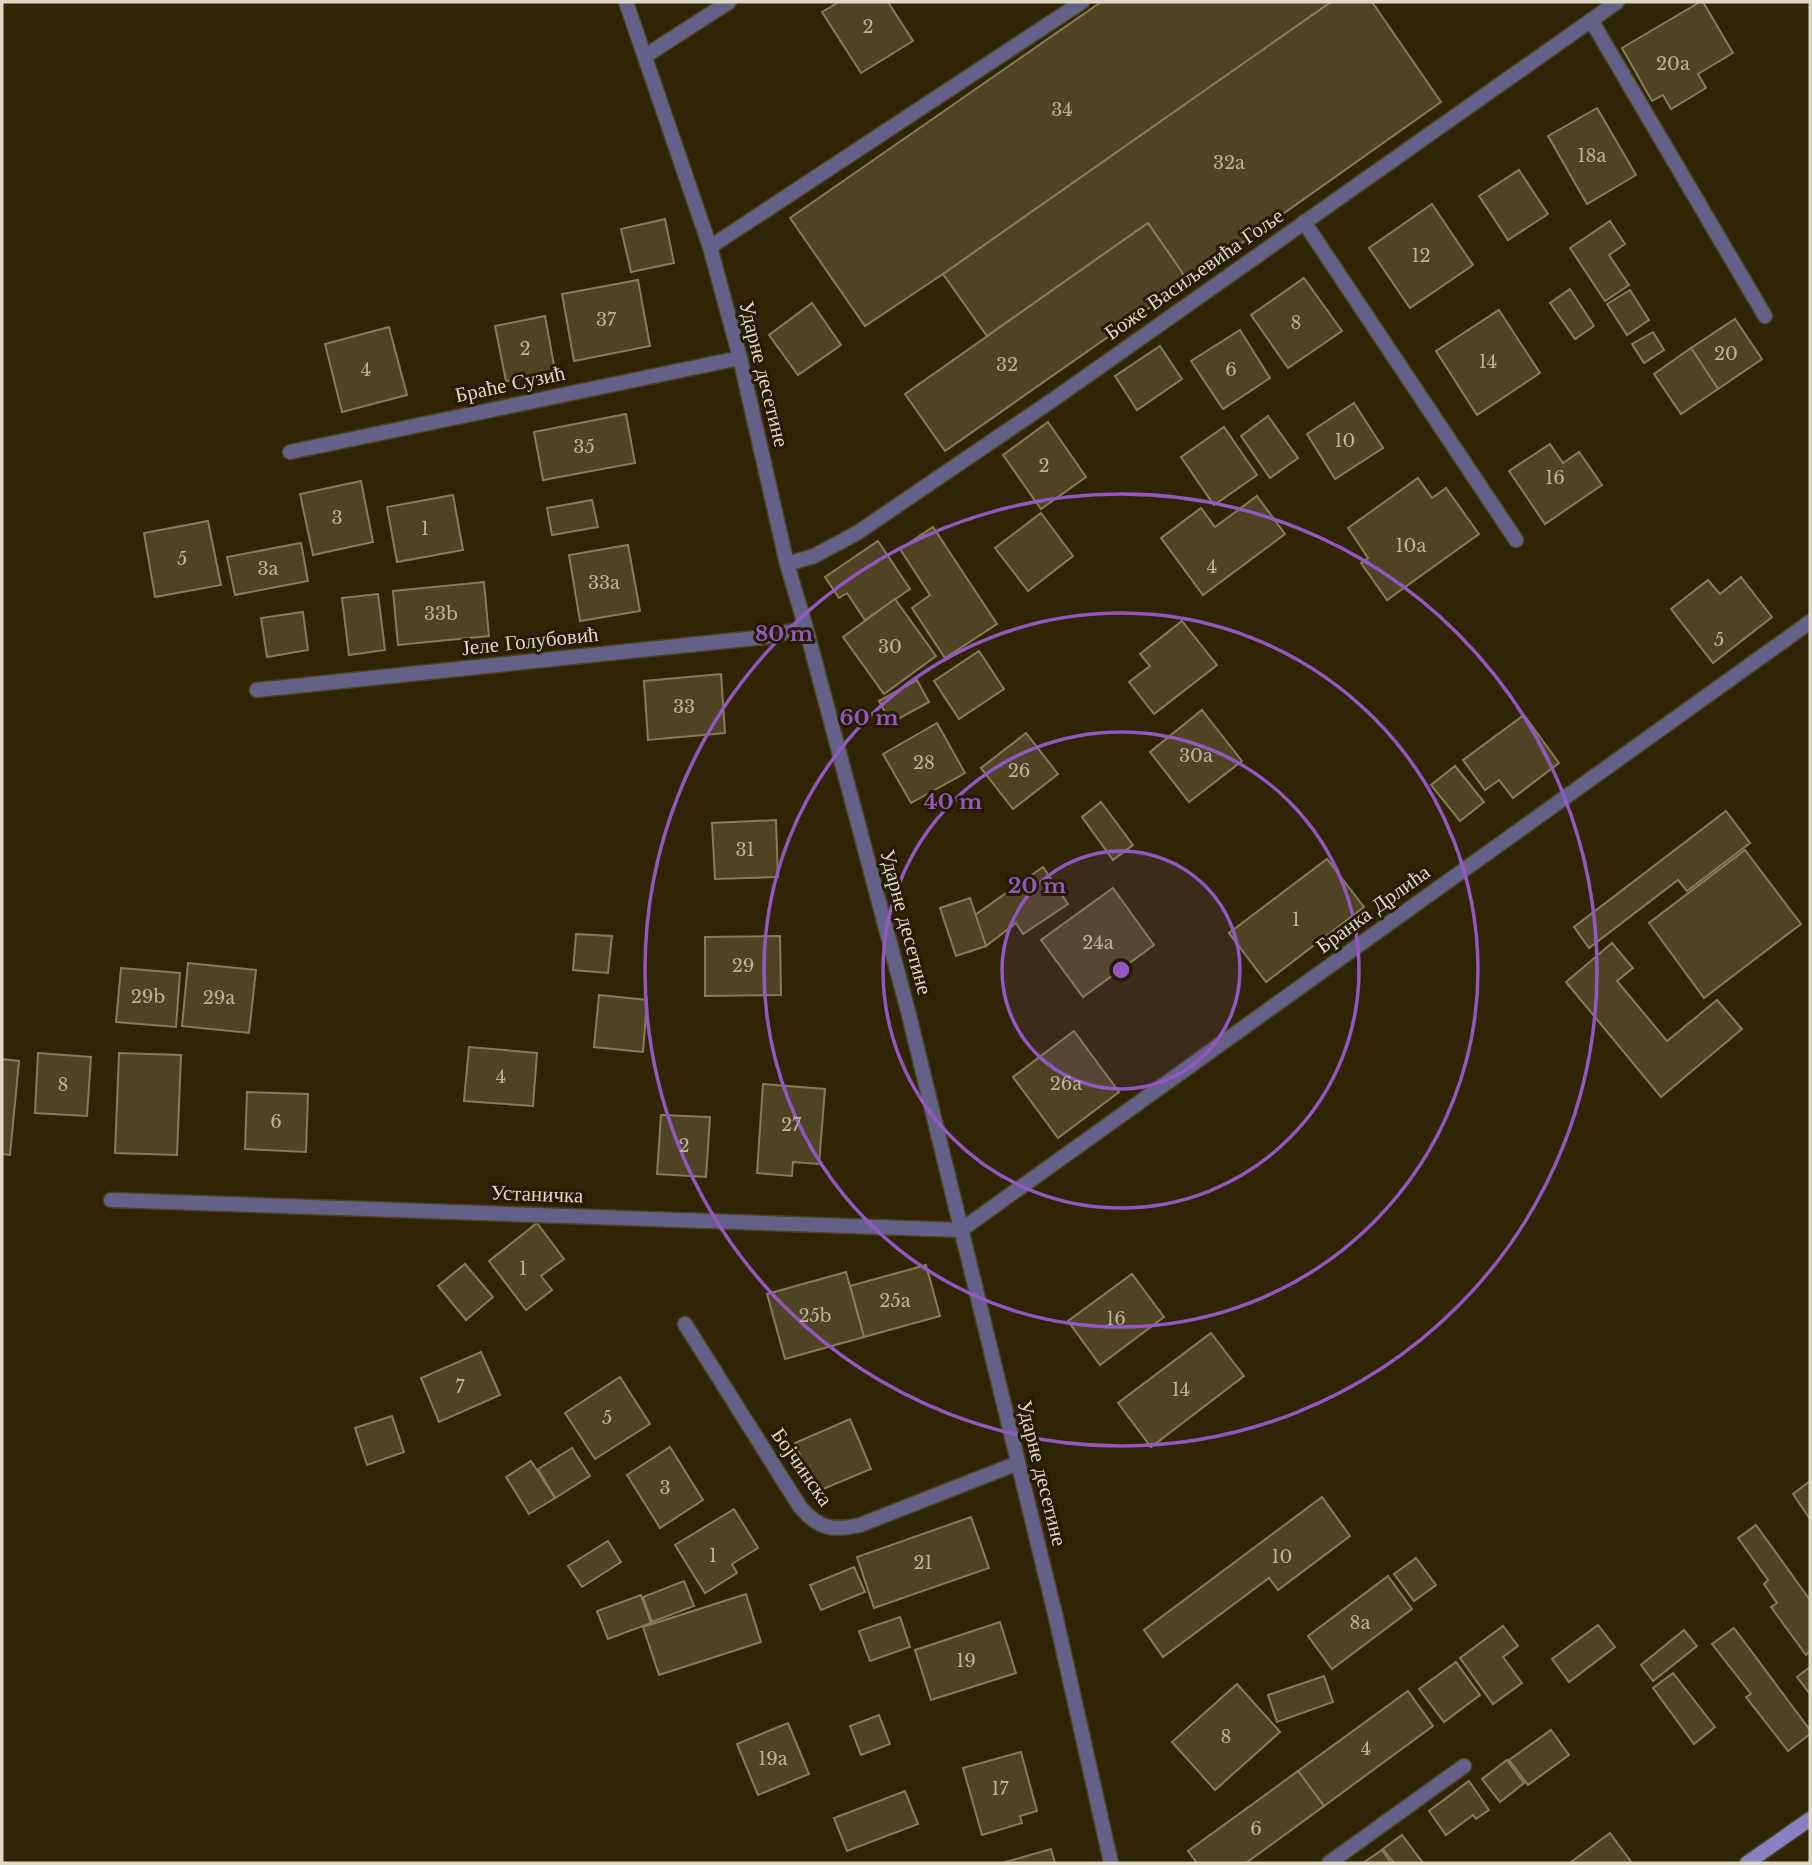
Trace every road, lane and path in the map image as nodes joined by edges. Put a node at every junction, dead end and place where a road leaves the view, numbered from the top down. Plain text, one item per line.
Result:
1 (626, 2) edge
2 (729, 2) edge
3 (1082, 2) edge
4 (1617, 2) edge
5 (1591, 20) junction
6 (645, 56) junction
7 (1304, 222) junction
8 (710, 247) junction
9 (1765, 316) dead end
10 (740, 358) junction
11 (289, 452) dead end
12 (1516, 540) dead end
13 (787, 564) junction
14 (1810, 622) edge
15 (806, 628) junction
16 (257, 691) dead end
17 (111, 1200) dead end
18 (961, 1230) junction
19 (685, 1324) dead end
20 (1018, 1463) junction
21 (1464, 1766) dead end
22 (1810, 1819) edge
23 (1111, 1863) edge
24 (1329, 1863) edge
25 (1747, 1863) edge

1 - 6 street, Ударне десетине
2 - 6 street
3 - 8 street
4 - 5 street, Боже Васиљевића Гоље
5 - 7 street, Боже Васиљевића Гоље
5 - 9 street
6 - 8 street, Ударне десетине
7 - 12 street
7 - 13 street, Боже Васиљевића Гоље
8 - 10 street, Ударне десетине
10 - 11 street, Браће Сузић
10 - 13 street, Ударне десетине
13 - 15 street, Ударне десетине
14 - 18 street, Бранка Дрлића
15 - 16 street, Јеле Голубовић
15 - 18 street, Ударне десетине
17 - 18 street, Устаничка
18 - 20 street, Ударне десетине
19 - 20 street, Бојчинска
20 - 23 street, Ударне десетине
21 - 24 street
22 - 25 main road

